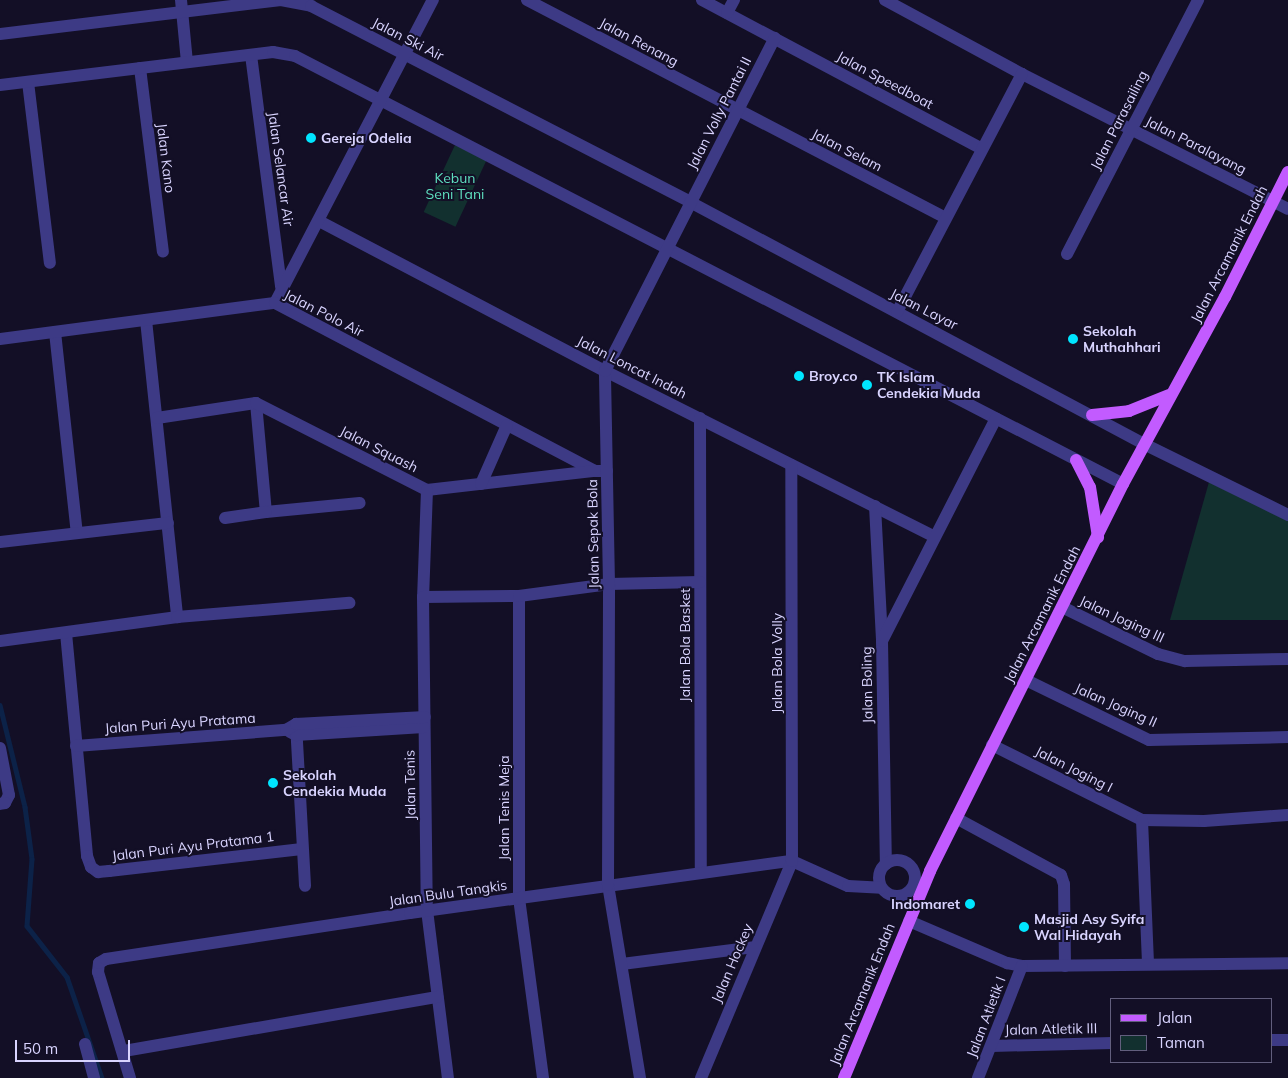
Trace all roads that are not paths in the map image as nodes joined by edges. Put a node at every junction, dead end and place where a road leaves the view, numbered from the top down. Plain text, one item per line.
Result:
1 (181, 0) edge
2 (433, 0) edge
3 (527, 0) edge
4 (702, 0) edge
5 (734, 0) edge
6 (885, 0) edge
7 (1198, 0) edge
8 (908, 6) edge
9 (182, 13) junction
10 (727, 13) junction
11 (0, 34) edge
12 (775, 38) junction
13 (404, 54) junction
14 (251, 56) junction
15 (188, 62) junction
16 (140, 68) junction
17 (1022, 74) junction
18 (28, 82) junction
19 (0, 85) edge
20 (380, 98) junction
21 (737, 110) junction
22 (1131, 128) junction
23 (980, 148) junction
24 (1288, 172) edge
25 (1273, 201) junction
26 (690, 202) junction
27 (1288, 208) edge
28 (944, 217) junction
29 (319, 221) junction
30 (667, 246) junction
31 (163, 252) dead end
32 (1067, 254) dead end
33 (50, 263) dead end
34 (282, 287) junction
35 (275, 303) junction
36 (897, 312) junction
37 (146, 320) junction
38 (56, 332) junction
39 (0, 338) edge
40 (605, 371) junction
41 (1169, 395) junction
42 (256, 403) junction
43 (1092, 415) junction
44 (157, 418) junction
45 (700, 418) junction
46 (996, 418) junction
47 (508, 425) junction
48 (1144, 444) junction
49 (1076, 460) junction
50 (791, 465) junction
51 (601, 471) junction
52 (481, 484) junction
53 (1123, 484) junction
54 (427, 490) junction
55 (360, 503) dead end
56 (875, 506) junction
57 (266, 512) junction
58 (1288, 515) edge
59 (225, 518) dead end
60 (168, 523) junction
61 (77, 533) junction
62 (933, 536) junction
63 (1098, 537) junction
64 (0, 542) edge
65 (700, 582) junction
66 (609, 584) junction
67 (519, 596) junction
68 (423, 597) junction
69 (349, 603) dead end
70 (1062, 607) junction
71 (177, 617) junction
72 (66, 633) junction
73 (0, 641) edge
74 (882, 641) junction
75 (1288, 658) edge
76 (1026, 680) junction
77 (425, 722) junction
78 (293, 730) junction
79 (1288, 736) edge
80 (992, 745) junction
81 (76, 746) junction
82 (0, 748) edge
83 (0, 804) edge
84 (1288, 815) edge
85 (956, 818) junction
86 (1142, 820) junction
87 (302, 849) junction
88 (797, 864) junction
89 (886, 864) junction
90 (912, 868) junction
91 (930, 871) junction
92 (701, 872) junction
93 (608, 885) junction
94 (305, 886) dead end
95 (882, 888) junction
96 (893, 896) junction
97 (520, 898) junction
98 (914, 908) junction
99 (426, 910) junction
100 (908, 921) junction
101 (754, 947) junction
102 (1288, 963) edge
103 (622, 964) junction
104 (1148, 964) junction
105 (1022, 966) junction
106 (1066, 966) junction
107 (437, 997) junction
108 (1273, 1040) edge
109 (1288, 1040) edge
110 (1110, 1043) edge
111 (85, 1044) dead end
112 (992, 1046) junction
113 (124, 1051) junction
114 (94, 1078) edge
115 (130, 1078) edge
116 (448, 1078) edge
117 (543, 1078) edge
118 (640, 1078) edge
119 (701, 1078) edge
120 (844, 1078) edge
121 (978, 1078) edge

1 - 9 street
2 - 13 street
3 - 21 street, Jalan Renang
4 - 10 street, Jalan Speedboat
5 - 10 street
6 - 8 street, Jalan Paralayang
7 - 22 street, Jalan Parasailing
8 - 17 street, Jalan Paralayang
9 - 11 street, Jalan Ski Air
9 - 13 street, Jalan Ski Air
9 - 15 street
10 - 12 street, Jalan Speedboat
12 - 21 street, Jalan Volly Pantai II
12 - 23 street, Jalan Speedboat
13 - 20 street
13 - 26 street, Jalan Ski Air
14 - 15 street
14 - 20 street
14 - 34 street, Jalan Selancar Air
15 - 16 street
16 - 18 street
16 - 31 street, Jalan Kano
17 - 22 street, Jalan Paralayang
17 - 23 street
18 - 19 street
18 - 33 street
20 - 29 street
20 - 30 street
21 - 26 street, Jalan Volly Pantai II
21 - 28 street, Jalan Selam
22 - 25 street, Jalan Paralayang
22 - 32 street, Jalan Parasailing
23 - 28 street
24 - 25 main road, Jalan Arcamanik Endah
25 - 27 street, Jalan Paralayang
25 - 41 main road, Jalan Arcamanik Endah
26 - 30 street, Jalan Sepak Bola
26 - 36 street, Jalan Layar
28 - 36 street
29 - 34 street
29 - 40 street, Jalan Loncat Indah
30 - 40 street, Jalan Sepak Bola
30 - 46 street
34 - 35 street
35 - 37 street, Jalan Polo Air
35 - 47 street, Jalan Polo Air
36 - 43 street, Jalan Layar
37 - 38 street, Jalan Polo Air
37 - 44 street
38 - 39 street, Jalan Polo Air
38 - 61 street
40 - 45 street, Jalan Loncat Indah
40 - 51 street, Jalan Sepak Bola
41 - 43 main road
41 - 48 main road, Jalan Arcamanik Endah
42 - 44 street
42 - 54 street, Jalan Squash
42 - 57 street
43 - 48 street, Jalan Layar
44 - 60 street
45 - 50 street, Jalan Loncat Indah
45 - 65 street, Jalan Bola Basket
46 - 49 street
46 - 62 street
47 - 51 street, Jalan Polo Air
47 - 52 street
48 - 53 main road, Jalan Arcamanik Endah
48 - 58 street, Jalan Layar
49 - 53 street
49 - 63 main road
50 - 56 street, Jalan Loncat Indah
50 - 88 street, Jalan Bola Volly
51 - 52 street, Jalan Squash
51 - 66 street, Jalan Sepak Bola
52 - 54 street, Jalan Squash
53 - 63 main road, Jalan Arcamanik Endah
54 - 68 street, Jalan Tenis
55 - 57 street
56 - 62 street, Jalan Loncat Indah
56 - 74 street, Jalan Boling
57 - 59 street
60 - 61 street
60 - 71 street
61 - 64 street
62 - 74 street
63 - 70 main road, Jalan Arcamanik Endah
65 - 66 street
65 - 92 street, Jalan Bola Basket
66 - 67 street
66 - 93 street, Jalan Sepak Bola
67 - 68 street
67 - 97 street, Jalan Tenis Meja
68 - 77 street, Jalan Tenis
69 - 71 street
70 - 75 street, Jalan Joging III
70 - 76 main road, Jalan Arcamanik Endah
71 - 72 street
72 - 73 street
72 - 81 street
74 - 89 street, Jalan Boling
76 - 79 street, Jalan Joging II
76 - 80 main road, Jalan Arcamanik Endah
77 - 78 street, Jalan Puri Ayu Pratama
77 - 99 street, Jalan Tenis
78 - 81 street, Jalan Puri Ayu Pratama
78 - 87 street
80 - 85 main road, Jalan Arcamanik Endah
80 - 86 street, Jalan Joging I
81 - 87 street, Jalan Puri Ayu Pratama 1
82 - 83 street
84 - 86 street, Jalan Joging I
85 - 91 main road, Jalan Arcamanik Endah
85 - 106 street
86 - 104 street
87 - 94 street
88 - 92 street, Jalan Bulu Tangkis
88 - 95 street
88 - 101 street, Jalan Hockey
89 - 90 street
89 - 95 street
90 - 91 street
90 - 96 street
91 - 98 main road, Jalan Arcamanik Endah
92 - 93 street, Jalan Bulu Tangkis
93 - 97 street, Jalan Bulu Tangkis
93 - 103 street
95 - 96 street
96 - 98 street
97 - 99 street, Jalan Bulu Tangkis
97 - 117 street, Jalan Tenis Meja
98 - 100 main road, Jalan Arcamanik Endah
99 - 107 street, Jalan Tenis
99 - 113 street, Jalan Bulu Tangkis
100 - 105 street
100 - 120 main road, Jalan Arcamanik Endah
101 - 103 street
101 - 119 street, Jalan Hockey
102 - 104 street
103 - 118 street
104 - 106 street
105 - 106 street
105 - 112 street, Jalan Atletik I
107 - 113 street
107 - 116 street, Jalan Tenis
108 - 109 street
110 - 112 street, Jalan Atletik III
111 - 114 street
112 - 121 street, Jalan Atletik I
113 - 115 street

